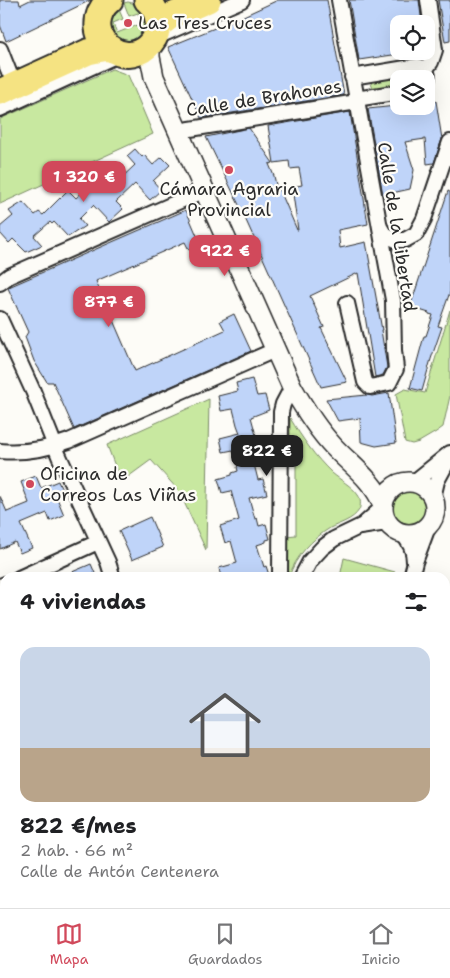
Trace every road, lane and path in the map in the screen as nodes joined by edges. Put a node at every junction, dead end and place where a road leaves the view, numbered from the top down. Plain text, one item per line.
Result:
1 (208, 0) edge
2 (242, 0) edge
3 (339, 0) edge
4 (428, 0) edge
5 (104, 8) edge
6 (144, 30) edge
7 (0, 49) edge
8 (390, 70) edge
9 (392, 70) edge
10 (422, 70) edge
11 (429, 70) edge
12 (352, 77) junction
13 (3, 80) edge
14 (390, 94) edge
15 (356, 101) junction
16 (0, 109) edge
17 (178, 131) junction
18 (450, 142) edge
19 (205, 190) junction
20 (380, 227) junction
21 (0, 283) edge
22 (347, 303) dead end
23 (0, 319) edge
24 (275, 350) junction
25 (292, 387) junction
26 (55, 446) junction
27 (0, 452) edge
28 (450, 453) edge
29 (450, 457) edge
30 (369, 481) junction
31 (405, 484) junction
32 (439, 485) junction
33 (389, 518) junction
34 (428, 527) junction
35 (98, 542) junction
36 (412, 571) edge
37 (32, 572) edge
38 (110, 572) edge
39 (280, 572) edge
40 (304, 572) edge

1 - 6 highway
2 - 6 street
3 - 12 street, Calle de la Libertad
4 - 11 street
5 - 6 highway
5 - 13 highway
6 - 13 highway
6 - 16 street
6 - 17 street
7 - 13 street
8 - 12 street
9 - 10 street
12 - 15 street, Calle de la Libertad
14 - 15 street, Calle de Brahones
15 - 17 street, Calle de Brahones
15 - 20 street, Calle de la Libertad
17 - 19 street
18 - 20 street
19 - 21 street
19 - 24 street
20 - 22 street, Calle de la Libertad
23 - 26 street
24 - 25 street
24 - 26 street
25 - 30 street
25 - 39 street
26 - 27 street
26 - 35 street
28 - 31 street
29 - 32 street
30 - 31 street
30 - 33 street
31 - 32 street
31 - 33 street
32 - 34 street
33 - 34 street
33 - 36 street
33 - 40 street
34 - 36 street
35 - 37 street
35 - 38 street

